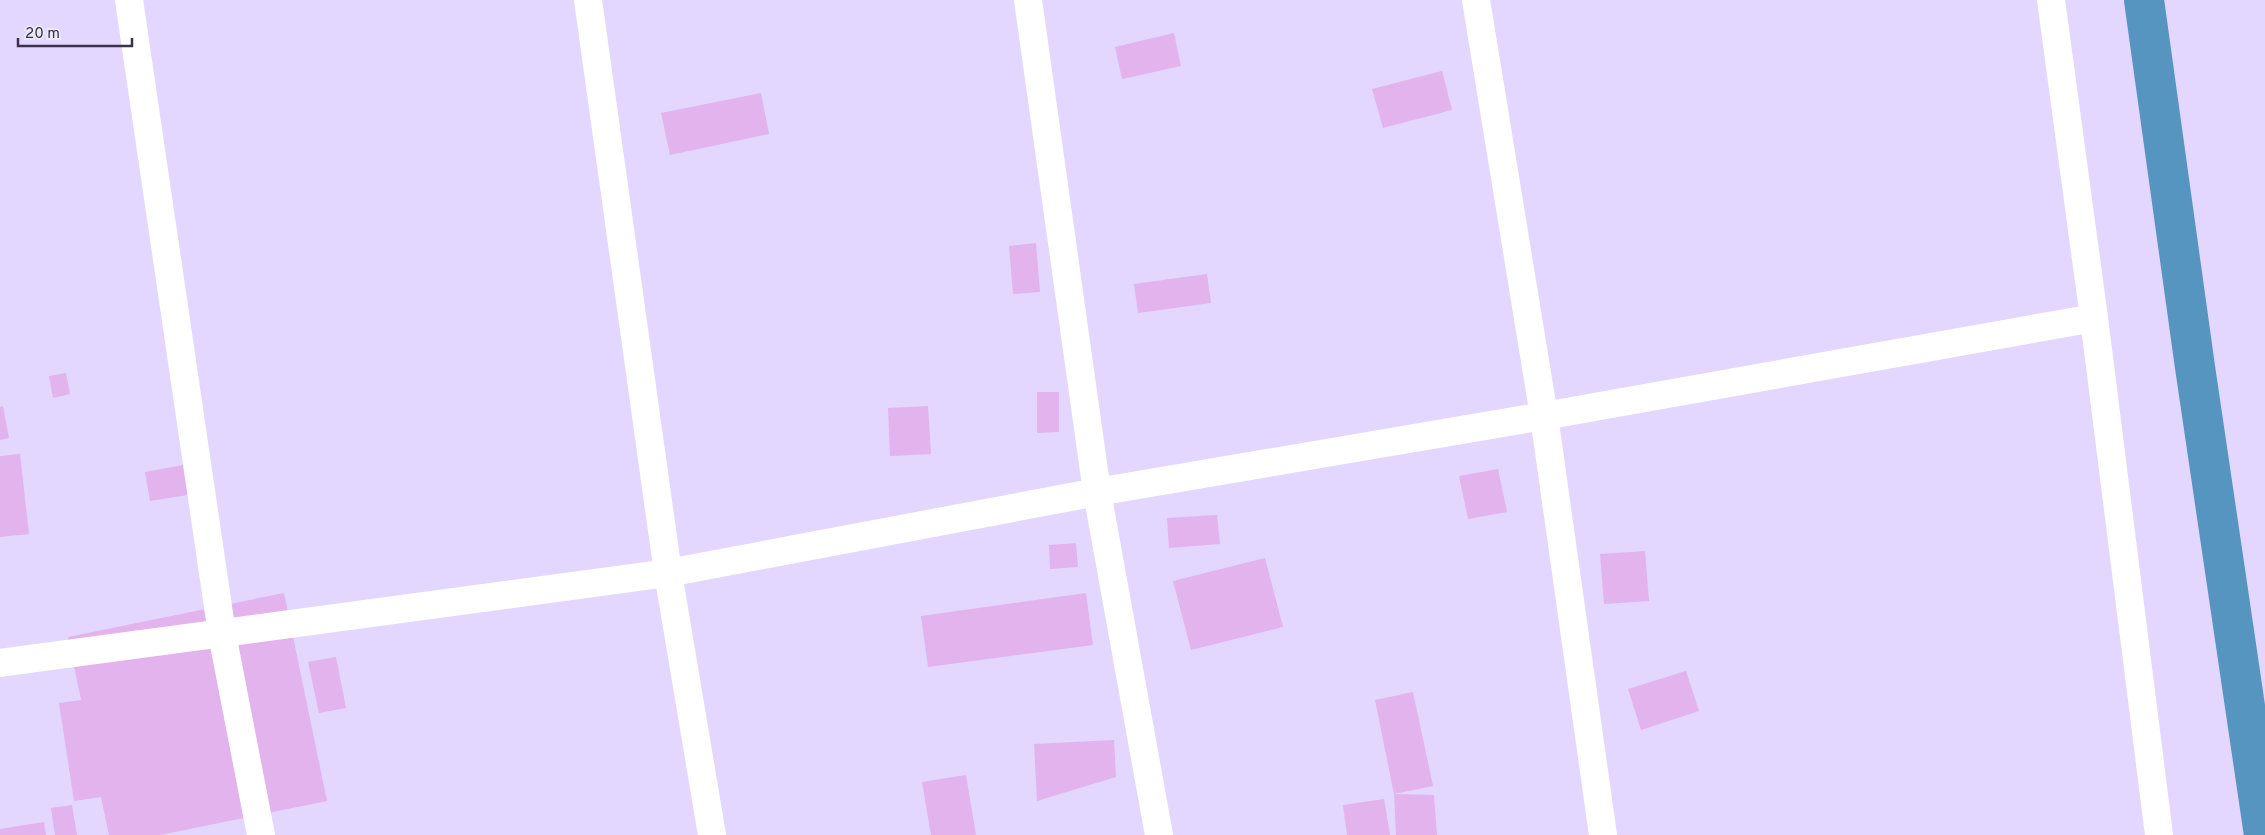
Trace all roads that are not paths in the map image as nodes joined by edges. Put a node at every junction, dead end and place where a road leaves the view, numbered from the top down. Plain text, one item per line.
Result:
1 (129, 0) edge
2 (588, 0) edge
3 (1028, 0) edge
4 (1476, 0) edge
5 (2051, 0) edge
6 (2094, 318) junction
7 (1544, 416) junction
8 (1097, 492) junction
9 (668, 573) junction
10 (222, 634) junction
11 (0, 663) edge
12 (261, 835) edge
13 (712, 835) edge
14 (1159, 835) edge
15 (1603, 835) edge
16 (2159, 835) edge

1 - 10 street
2 - 9 street
3 - 8 street
4 - 7 street
5 - 6 street
6 - 7 street
6 - 16 street
7 - 8 street
7 - 15 street
8 - 9 street
8 - 14 street
9 - 10 street
9 - 13 street
10 - 11 street
10 - 12 street

